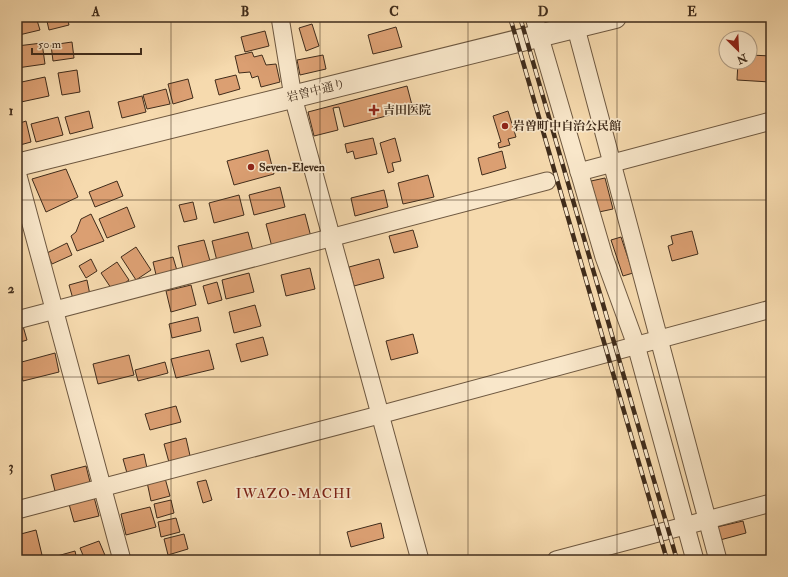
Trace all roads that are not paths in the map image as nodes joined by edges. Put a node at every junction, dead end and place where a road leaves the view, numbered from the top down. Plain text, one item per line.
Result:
1 (280, 17) edge
2 (615, 17) edge
3 (574, 22) edge
4 (537, 26) edge
5 (293, 97) junction
6 (771, 121) edge
7 (611, 162) junction
8 (17, 165) edge
9 (17, 172) edge
10 (579, 172) junction
11 (548, 181) dead end
12 (331, 237) junction
13 (771, 309) edge
14 (55, 310) junction
15 (17, 320) edge
16 (659, 340) junction
17 (636, 345) junction
18 (379, 415) junction
19 (103, 488) junction
20 (771, 503) edge
21 (17, 510) edge
22 (707, 520) junction
23 (686, 525) junction
24 (577, 557) edge
25 (122, 560) edge
26 (420, 560) edge
27 (556, 560) edge
28 (695, 560) edge
29 (718, 560) edge

1 - 5 street
2 - 3 street, 岩曽中通り
3 - 4 street, 岩曽中通り
3 - 7 street
4 - 5 street, 岩曽中通り
4 - 10 street
5 - 8 street, 岩曽中通り
5 - 12 street
6 - 7 street
7 - 10 street
7 - 16 street
9 - 14 street
10 - 17 street
11 - 12 street
12 - 14 street
12 - 18 street
13 - 16 street
14 - 15 street
14 - 19 street
16 - 17 street
16 - 22 street
17 - 18 street
17 - 23 street
18 - 19 street
18 - 26 street
19 - 21 street
19 - 25 street
20 - 22 street
22 - 23 street
22 - 29 street
23 - 24 street
23 - 28 street
24 - 27 street

